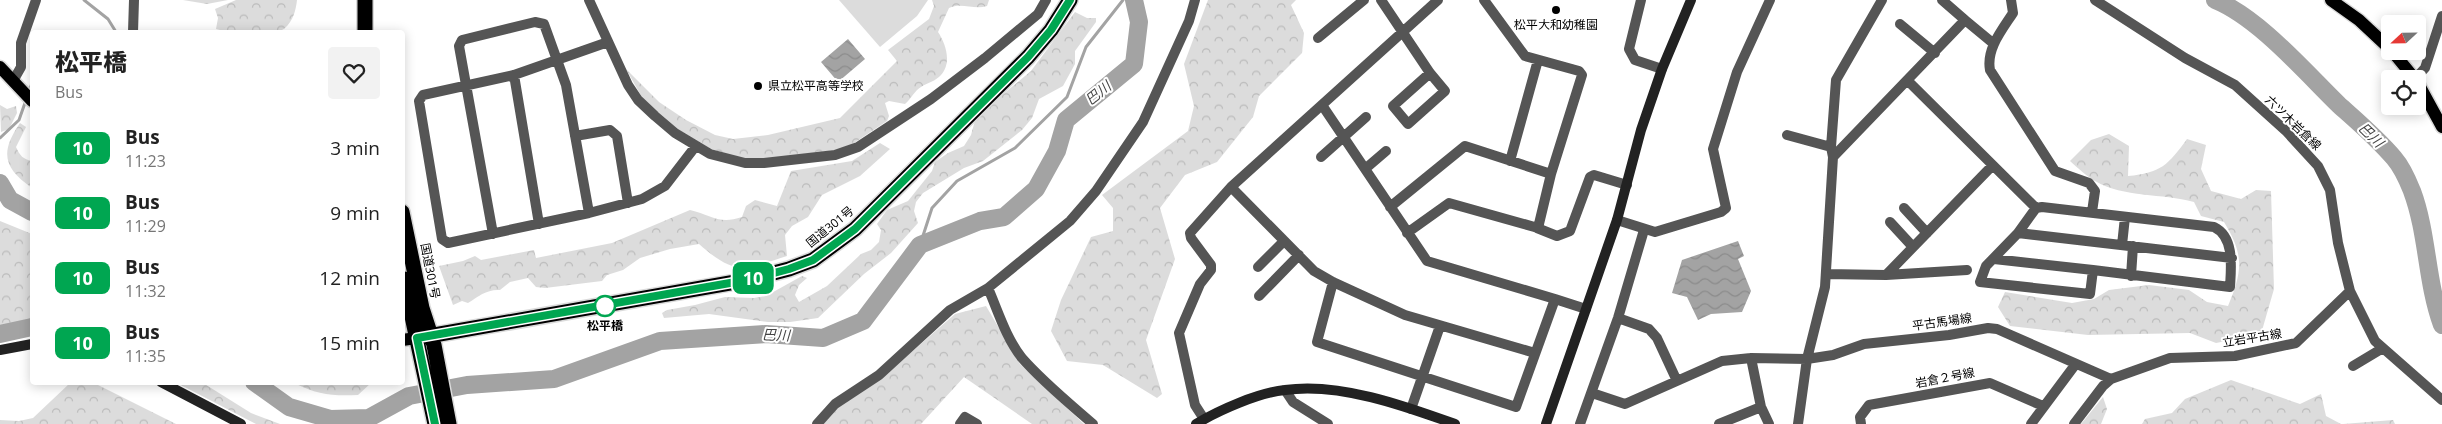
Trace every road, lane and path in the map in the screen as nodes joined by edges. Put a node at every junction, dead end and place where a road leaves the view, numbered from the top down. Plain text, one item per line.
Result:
1 (36, 0) edge
2 (134, 0) edge
3 (365, 0) edge
4 (589, 0) edge
5 (1046, 0) edge
6 (1070, 0) edge
7 (1196, 0) edge
8 (1364, 0) edge
9 (1381, 0) edge
10 (1438, 0) edge
11 (1484, 0) edge
12 (1641, 0) edge
13 (1691, 0) edge
14 (1770, 0) edge
15 (1882, 0) edge
16 (1942, 0) edge
17 (2011, 0) edge
18 (2095, 0) edge
19 (2331, 0) edge
20 (2442, 16) edge
21 (1965, 20) junction
22 (1900, 24) dead end
23 (132, 30) edge
24 (365, 30) edge
25 (1403, 32) junction
26 (1318, 38) dead end
27 (2381, 41) edge
28 (608, 42) junction
29 (1994, 44) junction
30 (1935, 53) junction
31 (1538, 60) junction
32 (2399, 60) edge
33 (558, 61) junction
34 (0, 67) edge
35 (1662, 69) junction
36 (2408, 70) edge
37 (2423, 70) edge
38 (1430, 73) junction
39 (514, 75) junction
40 (13, 81) junction
41 (1908, 81) junction
42 (465, 85) junction
43 (2426, 98) edge
44 (30, 99) edge
45 (1322, 105) junction
46 (1366, 118) dead end
47 (2442, 127) edge
48 (1788, 134) dead end
49 (575, 136) junction
50 (1343, 137) junction
51 (696, 147) junction
52 (1386, 151) dead end
53 (1832, 152) junction
54 (1321, 157) dead end
55 (1510, 161) junction
56 (1992, 166) junction
57 (1365, 169) junction
58 (1551, 174) junction
59 (1627, 185) junction
60 (1231, 187) junction
61 (628, 203) junction
62 (1390, 207) junction
63 (1904, 208) dead end
64 (2036, 208) junction
65 (2092, 212) junction
66 (589, 213) junction
67 (2125, 218) junction
68 (1617, 220) junction
69 (1890, 222) dead end
70 (538, 224) junction
71 (405, 226) edge
72 (1537, 228) junction
73 (1644, 230) junction
74 (1408, 233) junction
75 (1927, 233) junction
76 (2018, 233) junction
77 (493, 234) junction
78 (1284, 241) junction
79 (2122, 245) junction
80 (2133, 246) junction
81 (1913, 247) junction
82 (1299, 255) junction
83 (2232, 258) junction
84 (1994, 259) junction
85 (1258, 267) dead end
86 (1967, 270) dead end
87 (2093, 270) junction
88 (1826, 274) junction
89 (1886, 275) junction
90 (2131, 276) junction
91 (405, 282) edge
92 (1333, 282) junction
93 (988, 288) junction
94 (2350, 291) junction
95 (1259, 296) dead end
96 (1555, 299) junction
97 (1586, 309) junction
98 (1618, 318) junction
99 (1440, 326) junction
100 (421, 341) edge
101 (30, 344) edge
102 (2383, 348) junction
103 (0, 350) edge
104 (1535, 353) junction
105 (1751, 358) junction
106 (1807, 359) junction
107 (2074, 365) junction
108 (2353, 366) dead end
109 (1423, 376) junction
110 (2111, 379) junction
111 (1677, 381) junction
112 (167, 385) edge
113 (1285, 390) junction
114 (1592, 393) junction
115 (2442, 400) edge
116 (2043, 406) junction
117 (1761, 407) junction
118 (1411, 409) junction
119 (1200, 422) edge
120 (241, 424) edge
121 (435, 424) edge
122 (449, 424) edge
123 (817, 424) edge
124 (960, 424) edge
125 (977, 424) edge
126 (1093, 424) edge
127 (1328, 424) edge
128 (1455, 424) edge
129 (1546, 424) edge
130 (1580, 424) edge
131 (1719, 424) edge
132 (1769, 424) edge
133 (1798, 424) edge
134 (1861, 424) edge
135 (2031, 424) edge
136 (2074, 424) edge

1 - 40 street
2 - 23 street
3 - 24 highway
4 - 28 street
5 - 51 street
6 - 100 highway, 国道301号
7 - 93 street
8 - 26 street
9 - 25 street
10 - 25 street
11 - 31 street
12 - 35 street
13 - 35 street
14 - 73 street
15 - 53 street
16 - 21 street
17 - 29 street
18 - 94 street, 六ツ木岩倉線
19 - 27 main road
20 - 37 street
21 - 29 street
21 - 30 street
22 - 30 street
25 - 38 street
25 - 45 street
28 - 33 street
28 - 51 street
29 - 65 street
30 - 41 street
31 - 55 street
31 - 58 street
32 - 36 main road
33 - 39 street
33 - 42 street
33 - 49 street
34 - 40 main road
35 - 59 street
38 - 38 street
39 - 42 street
39 - 70 street
40 - 44 main road
41 - 53 street
41 - 56 street
42 - 77 street
42 - 77 street
43 - 47 main road
45 - 50 street
45 - 60 street
46 - 50 street
48 - 53 street
49 - 61 street
49 - 66 street
50 - 54 street
50 - 57 street
51 - 61 street
52 - 57 street
53 - 88 street
55 - 58 street
55 - 62 street
56 - 64 street
56 - 75 street
57 - 62 street
58 - 72 street
59 - 68 street
59 - 72 street
60 - 78 street
60 - 119 street
61 - 66 street
62 - 74 street
63 - 75 street
64 - 65 street
64 - 76 street
65 - 67 street
66 - 70 street
67 - 79 street
67 - 83 street
68 - 73 street
68 - 97 street
69 - 81 street
70 - 77 street
71 - 100 highway, 国道301号
72 - 74 street
73 - 98 street
74 - 96 street
75 - 81 street
76 - 79 street
76 - 84 street
78 - 82 street
78 - 85 street
79 - 80 street
80 - 83 street
80 - 90 street
81 - 89 street
82 - 92 street
82 - 95 street
83 - 90 street
84 - 87 street
84 - 87 street
86 - 89 street
87 - 90 street
88 - 89 street
88 - 106 street
91 - 100 highway, 国道301号
92 - 99 street
92 - 109 street
93 - 123 street
93 - 126 street
94 - 102 street, 六ツ木岩倉線
94 - 110 street, 立岩平古線
96 - 97 street
96 - 104 street
97 - 129 street
98 - 111 street
98 - 114 street
99 - 104 street
99 - 109 street
100 - 121 highway, 国道301号
100 - 122 highway, 国道301号
101 - 103 street
102 - 108 street
102 - 115 street, 六ツ木岩倉線
104 - 109 street
105 - 106 street, 平古馬場線
105 - 111 street, 平古馬場線
105 - 117 street
106 - 107 street, 平古馬場線
106 - 133 street
107 - 110 street, 平古馬場線
107 - 116 street
109 - 118 street
110 - 136 street
111 - 114 street, 平古馬場線
112 - 120 street
113 - 118 street
113 - 119 street
113 - 127 street
114 - 130 street
116 - 134 street, 岩倉２号線
116 - 135 street
117 - 131 street
117 - 132 street
118 - 128 street
124 - 125 street

